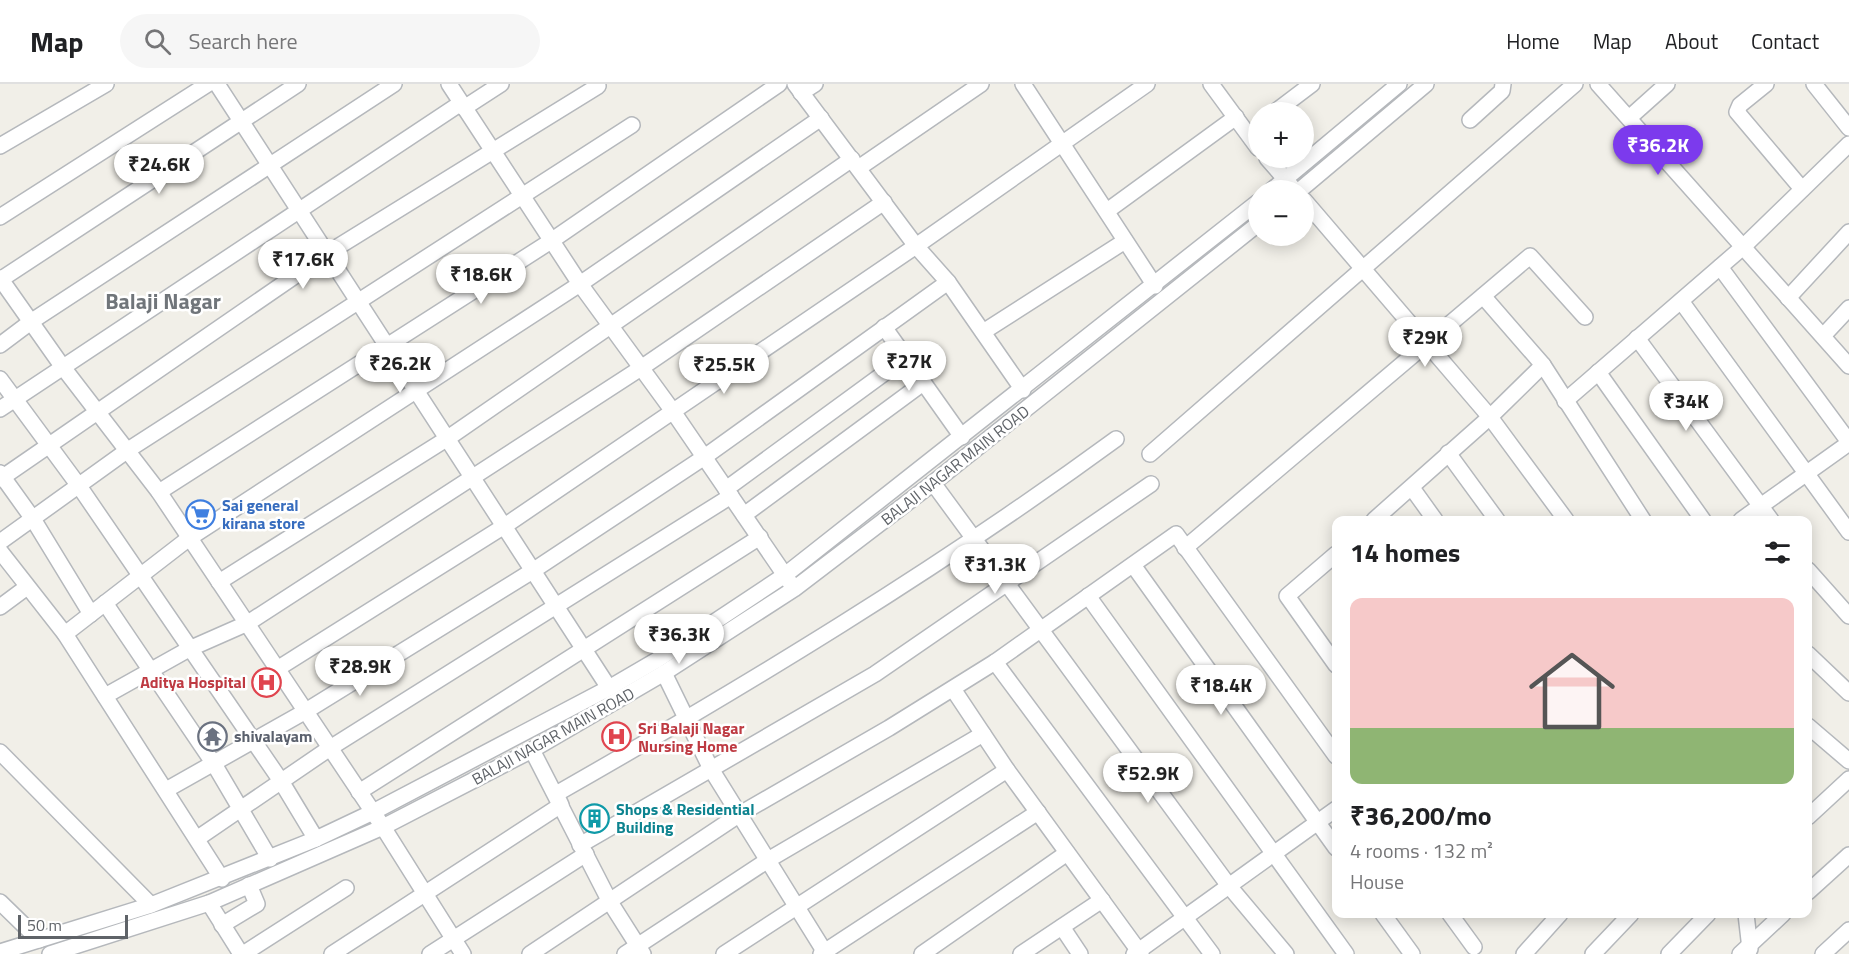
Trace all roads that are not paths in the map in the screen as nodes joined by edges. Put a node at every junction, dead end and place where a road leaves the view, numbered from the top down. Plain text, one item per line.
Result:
1 (106, 84) edge
2 (208, 84) edge
3 (217, 84) edge
4 (298, 84) edge
5 (394, 84) edge
6 (449, 84) edge
7 (501, 84) edge
8 (779, 84) edge
9 (815, 84) edge
10 (981, 84) edge
11 (1023, 84) edge
12 (1147, 84) edge
13 (1211, 84) edge
14 (1312, 84) edge
15 (1399, 84) edge
16 (1426, 84) edge
17 (1503, 84) edge
18 (1575, 84) edge
19 (1598, 84) edge
20 (1667, 84) edge
21 (1766, 84) edge
22 (1814, 84) edge
23 (598, 86) dead end
24 (798, 88) edge
25 (1382, 89) edge
26 (1288, 102) edge
27 (462, 105) junction
28 (1236, 117) junction
29 (820, 118) junction
30 (1629, 118) junction
31 (1470, 120) dead end
32 (240, 122) junction
33 (632, 125) dead end
34 (1248, 126) edge
35 (1849, 128) edge
36 (1063, 144) junction
37 (1849, 144) edge
38 (0, 146) edge
39 (491, 152) junction
40 (856, 163) junction
41 (268, 165) junction
42 (1276, 168) edge
43 (1287, 180) edge
44 (1296, 180) edge
45 (1312, 180) edge
46 (1802, 189) junction
47 (520, 196) junction
48 (884, 202) junction
49 (1248, 210) edge
50 (297, 211) junction
51 (1107, 211) junction
52 (1314, 212) edge
53 (0, 217) edge
54 (1248, 232) edge
55 (1849, 232) edge
56 (1125, 240) junction
57 (551, 241) junction
58 (916, 246) junction
59 (1743, 247) junction
60 (328, 253) junction
61 (1720, 267) junction
62 (1361, 269) junction
63 (0, 279) edge
64 (948, 282) junction
65 (580, 284) junction
66 (1155, 286) junction
67 (1483, 297) junction
68 (1788, 298) junction
69 (359, 301) junction
70 (1681, 301) junction
71 (1849, 308) edge
72 (1585, 317) dead end
73 (32, 321) junction
74 (611, 327) junction
75 (884, 327) junction
76 (984, 332) junction
77 (1823, 336) junction
78 (1637, 338) junction
79 (1427, 344) junction
80 (0, 345) edge
81 (387, 345) junction
82 (905, 358) junction
83 (1543, 365) junction
84 (62, 366) junction
85 (1849, 366) edge
86 (641, 368) junction
87 (1598, 372) junction
88 (0, 379) edge
89 (923, 383) junction
90 (417, 389) junction
91 (1023, 390) junction
92 (15, 399) junction
93 (1564, 401) junction
94 (0, 409) edge
95 (97, 410) junction
96 (672, 410) junction
97 (1490, 417) junction
98 (962, 437) junction
99 (448, 438) junction
100 (1116, 439) dead end
101 (1849, 443) edge
102 (49, 445) junction
103 (128, 450) junction
104 (1448, 453) junction
105 (1150, 454) dead end
106 (703, 458) junction
107 (1805, 474) junction
108 (1, 476) edge
109 (474, 477) junction
110 (933, 483) junction
111 (1151, 484) dead end
112 (79, 486) junction
113 (1412, 488) junction
114 (159, 492) junction
115 (728, 492) junction
116 (1761, 506) junction
117 (744, 515) junction
118 (1379, 516) edge
119 (1432, 516) edge
120 (1494, 516) edge
121 (1563, 516) edge
122 (1640, 516) edge
123 (1700, 516) edge
124 (1747, 516) edge
125 (1768, 516) edge
126 (33, 519) junction
127 (506, 525) junction
128 (1849, 532) edge
129 (760, 537) junction
130 (188, 539) junction
131 (976, 539) junction
132 (0, 542) edge
133 (1185, 548) junction
134 (0, 551) edge
135 (1332, 563) edge
136 (1132, 566) junction
137 (534, 570) junction
138 (140, 575) junction
139 (785, 575) junction
140 (1812, 576) edge
141 (219, 582) junction
142 (1007, 583) junction
143 (27, 586) junction
144 (795, 589) junction
145 (1089, 596) junction
146 (105, 603) junction
147 (0, 607) edge
148 (557, 607) junction
149 (91, 614) junction
150 (1849, 616) edge
151 (248, 623) junction
152 (1041, 630) junction
153 (65, 634) junction
154 (189, 649) junction
155 (585, 650) junction
156 (1812, 658) edge
157 (1332, 659) edge
158 (995, 662) junction
159 (277, 669) junction
160 (151, 670) junction
161 (664, 673) junction
162 (609, 688) junction
163 (953, 689) junction
164 (1849, 693) edge
165 (105, 696) junction
166 (306, 711) junction
167 (687, 719) junction
168 (1812, 729) edge
169 (983, 734) junction
170 (252, 741) junction
171 (330, 748) junction
172 (532, 750) junction
173 (1332, 750) edge
174 (0, 752) edge
175 (1849, 761) edge
176 (214, 764) junction
177 (711, 769) junction
178 (1006, 770) junction
179 (1849, 779) edge
180 (281, 781) junction
181 (166, 790) junction
182 (358, 792) junction
183 (561, 805) junction
184 (241, 809) junction
185 (373, 812) junction
186 (1038, 812) junction
187 (1332, 812) edge
188 (1812, 813) edge
189 (740, 814) junction
190 (1318, 822) junction
191 (383, 827) junction
192 (198, 838) junction
193 (316, 839) junction
194 (1332, 842) edge
195 (583, 850) junction
196 (1067, 853) junction
197 (1274, 854) junction
198 (1849, 855) edge
199 (270, 859) junction
200 (768, 860) junction
201 (222, 879) junction
202 (249, 885) junction
203 (1229, 886) junction
204 (346, 888) dead end
205 (1812, 888) edge
206 (422, 894) junction
207 (1102, 900) junction
208 (0, 902) edge
209 (610, 902) junction
210 (209, 903) junction
211 (151, 905) junction
212 (796, 906) junction
213 (1185, 918) junction
214 (1386, 918) edge
215 (1453, 918) edge
216 (1557, 918) edge
217 (1627, 918) edge
218 (1704, 918) edge
219 (1746, 918) edge
220 (1779, 918) edge
221 (222, 925) junction
222 (1062, 927) junction
223 (1849, 930) edge
224 (453, 939) junction
225 (39, 940) junction
226 (1474, 947) dead end
227 (1746, 950) edge
228 (635, 951) edge
229 (1532, 951) edge
230 (0, 952) edge
231 (824, 953) edge
232 (1138, 953) edge
233 (50, 954) edge
234 (242, 954) edge
235 (332, 954) edge
236 (430, 954) edge
237 (463, 954) edge
238 (530, 954) edge
239 (724, 954) edge
240 (922, 954) edge
241 (1021, 954) edge
242 (1080, 954) edge
243 (1212, 954) edge
244 (1286, 954) edge
245 (1346, 954) edge
246 (1412, 954) edge
247 (1593, 954) edge
248 (1669, 954) edge
249 (1823, 954) edge

1 - 38 street
2 - 53 street
3 - 32 street
4 - 32 street
5 - 41 street
6 - 27 street
7 - 27 street
8 - 57 street
9 - 24 street
10 - 40 street
11 - 36 street
12 - 36 street
13 - 28 street
14 - 26 street
15 - 25 street
16 - 45 street
17 - 31 street
18 - 62 street
19 - 30 street
20 - 30 street
21 - 46 street
22 - 35 street
23 - 39 street
24 - 29 street
25 - 44 street
27 - 39 street
27 - 50 street
28 - 34 street
28 - 51 street
29 - 40 street
29 - 65 street
30 - 59 street
32 - 41 street
32 - 63 street
33 - 47 street
36 - 51 street
36 - 58 street
37 - 46 street
39 - 47 street
39 - 60 street
40 - 48 street
40 - 74 street
41 - 50 street
41 - 73 street
42 - 43 street
46 - 59 street
47 - 57 street
47 - 69 street
48 - 58 street
48 - 86 street
49 - 66 street
50 - 60 street
50 - 84 street
51 - 56 street
52 - 62 street
54 - 110 street, BALAJI NAGAR MAIN ROAD
55 - 68 street
56 - 66 street
56 - 76 street
57 - 65 street
57 - 81 street
58 - 64 street
58 - 96 street
59 - 61 street
59 - 68 street
60 - 69 street
60 - 95 street
61 - 70 street
61 - 101 street
62 - 79 street
62 - 105 street
63 - 73 street
64 - 75 street
64 - 76 street
65 - 74 street
65 - 90 street
66 - 91 street
67 - 72 street
67 - 79 street
67 - 83 street
68 - 77 street
69 - 81 street
69 - 103 street
70 - 78 street
70 - 107 street
71 - 77 street
73 - 80 street
73 - 84 street
74 - 86 street
74 - 99 street
75 - 82 street
75 - 106 street
76 - 91 street
77 - 85 street
78 - 87 street
78 - 116 street
79 - 97 street
79 - 133 street
81 - 90 street
81 - 114 street
82 - 89 street
82 - 115 street
83 - 93 street
83 - 97 street
84 - 92 street
84 - 95 street
86 - 96 street
86 - 109 street
87 - 93 street
87 - 123 street
88 - 92 street
89 - 98 street
89 - 117 street
90 - 99 street
90 - 130 street
91 - 98 street
92 - 94 street
92 - 102 street
93 - 122 street
95 - 102 street
95 - 103 street
96 - 106 street
96 - 127 street
97 - 104 street
97 - 121 street
98 - 139 street
99 - 109 street
99 - 141 street
100 - 131 street
101 - 107 street
102 - 108 street
102 - 112 street
103 - 112 street
103 - 114 street
104 - 113 street
104 - 120 street
106 - 115 street
106 - 137 street
107 - 116 street
107 - 128 street
108 - 126 street
109 - 127 street
109 - 151 street
110 - 131 street
110 - 144 street, BALAJI NAGAR MAIN ROAD
111 - 142 street
112 - 126 street
112 - 138 street
113 - 118 street
113 - 119 street
114 - 130 street
115 - 117 street
115 - 148 street
116 - 124 street
116 - 125 street
117 - 129 street
126 - 132 street
126 - 149 street
127 - 137 street
127 - 159 street
129 - 139 street
129 - 155 street
130 - 138 street
130 - 141 street
131 - 142 street
131 - 167 street
133 - 136 street
133 - 173 street
134 - 143 street
135 - 157 street
136 - 145 street
136 - 190 street
137 - 148 street
137 - 166 street
138 - 146 street
138 - 154 street
139 - 144 street
139 - 162 street
140 - 150 street
141 - 151 street
142 - 152 street
142 - 177 street
143 - 147 street
143 - 153 street
144 - 161 street, BALAJI NAGAR MAIN ROAD
145 - 152 street
145 - 197 street
146 - 149 street
146 - 160 street
148 - 155 street
148 - 171 street
149 - 153 street
151 - 154 street
151 - 159 street
152 - 158 street
152 - 203 street
153 - 165 street
154 - 160 street
154 - 170 street
155 - 162 street
155 - 182 street
156 - 164 street
158 - 163 street
158 - 213 street
159 - 166 street
160 - 165 street
160 - 176 street
161 - 167 street
161 - 172 street, BALAJI NAGAR MAIN ROAD
162 - 185 street
163 - 169 street
163 - 189 street
165 - 181 street
166 - 170 street
166 - 171 street
167 - 177 street
167 - 183 street
168 - 175 street
169 - 178 street
169 - 200 street
170 - 176 street
170 - 180 street
171 - 180 street
171 - 182 street
172 - 183 street
172 - 191 street, BALAJI NAGAR MAIN ROAD
174 - 211 street
176 - 181 street
176 - 184 street
177 - 189 street
177 - 195 street
178 - 186 street
178 - 212 street
179 - 188 street
180 - 184 street
180 - 193 street
181 - 192 street
182 - 185 street
183 - 195 street
183 - 206 street
184 - 192 street
184 - 199 street
185 - 191 street
185 - 193 street
186 - 196 street
186 - 231 street
187 - 190 street
189 - 200 street
189 - 209 street
190 - 194 street
190 - 197 street
191 - 202 street, BALAJI NAGAR MAIN ROAD
191 - 206 street
192 - 201 street
193 - 199 street
195 - 209 street
195 - 224 street
196 - 207 street
196 - 240 street
197 - 203 street
197 - 245 street
198 - 205 street
199 - 201 street
200 - 212 street
200 - 228 street
201 - 211 street
202 - 210 street, BALAJI NAGAR MAIN ROAD
202 - 221 street
203 - 213 street
203 - 244 street
204 - 234 street
206 - 224 street
206 - 235 street
207 - 222 street
207 - 232 street
208 - 225 street
209 - 228 street
209 - 238 street
210 - 221 street
210 - 233 street, BALAJI NAGAR MAIN ROAD
211 - 225 street
212 - 231 street
212 - 239 street
213 - 232 street
213 - 243 street
214 - 246 street
215 - 226 street
216 - 229 street
217 - 247 street
218 - 248 street
219 - 227 street
220 - 227 street
221 - 234 street
222 - 241 street
222 - 242 street
223 - 249 street
224 - 236 street
224 - 237 street
225 - 230 street

